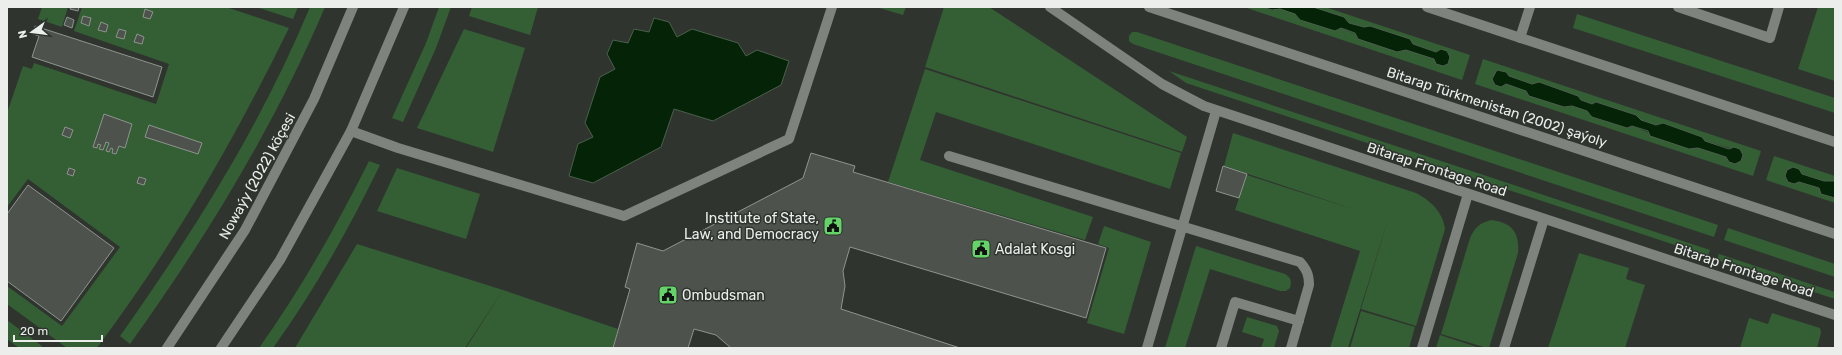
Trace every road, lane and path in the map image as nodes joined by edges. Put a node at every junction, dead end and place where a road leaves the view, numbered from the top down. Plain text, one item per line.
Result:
1 (352, 7) edge
2 (404, 7) edge
3 (832, 7) edge
4 (1050, 7) edge
5 (1149, 7) edge
6 (1427, 7) edge
7 (1530, 7) edge
8 (1678, 7) edge
9 (1779, 7) edge
10 (1520, 38) junction
11 (1216, 110) junction
12 (351, 131) junction
13 (1835, 142) edge
14 (949, 156) dead end
15 (1468, 194) junction
16 (1544, 219) junction
17 (1182, 226) junction
18 (1835, 234) edge
19 (1835, 315) edge
20 (1299, 321) junction
21 (167, 348) edge
22 (221, 348) edge
23 (1146, 348) edge
24 (1221, 348) edge
25 (1291, 348) edge
26 (1422, 348) edge
27 (1504, 348) edge

1 - 21 main road, Nowaýy (2022) köçesi
2 - 12 main road
3 - 12 main road
4 - 11 main road, Bitarap Frontage Road
5 - 18 main road, Bitarap Türkmenistan (2002) şaýoly
6 - 10 main road
7 - 10 main road
8 - 9 main road
10 - 13 main road
11 - 15 main road, Bitarap Frontage Road
11 - 17 main road
12 - 22 main road
14 - 17 main road
15 - 16 main road, Bitarap Frontage Road
15 - 26 main road
16 - 19 main road, Bitarap Frontage Road
16 - 27 main road
17 - 20 main road
17 - 23 main road
20 - 24 main road
20 - 25 main road

